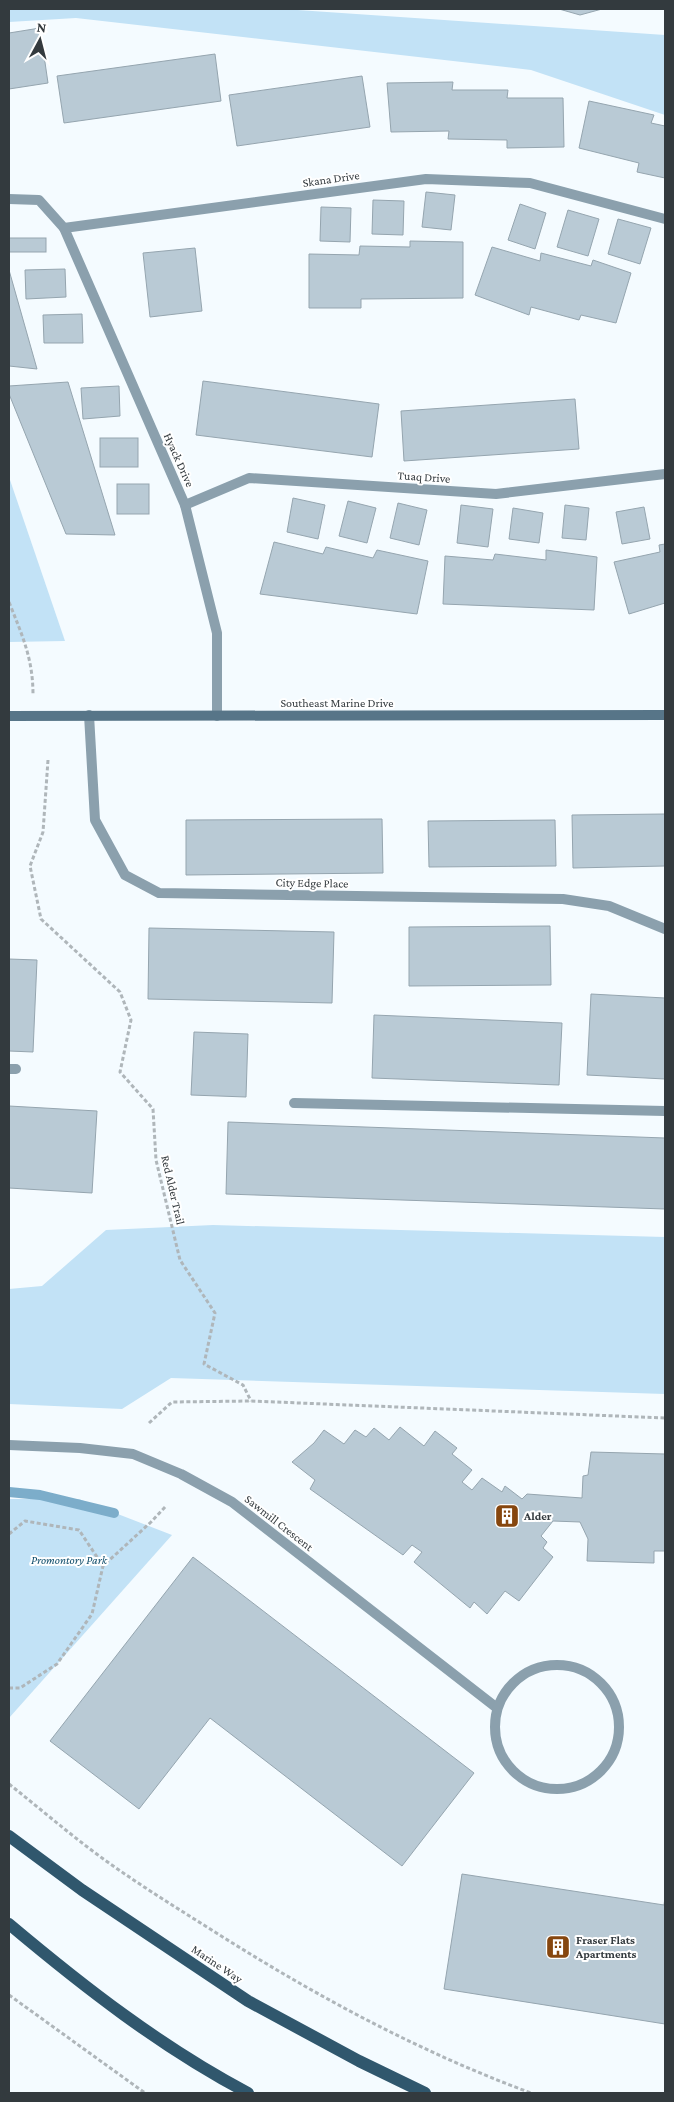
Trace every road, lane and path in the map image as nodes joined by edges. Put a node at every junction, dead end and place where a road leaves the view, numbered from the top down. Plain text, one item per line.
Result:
1 (9, 199) edge
2 (665, 219) edge
3 (64, 228) junction
4 (665, 474) edge
5 (185, 505) junction
6 (9, 602) edge
7 (33, 695) dead end
8 (89, 715) junction
9 (665, 715) edge
10 (9, 716) edge
11 (216, 716) junction
12 (48, 760) dead end
13 (665, 929) edge
14 (294, 1103) dead end
15 (665, 1111) edge
16 (251, 1401) junction
17 (665, 1418) edge
18 (149, 1423) dead end
19 (9, 1446) edge
20 (166, 1506) dead end
21 (9, 1534) edge
22 (103, 1566) junction
23 (9, 1688) edge
24 (497, 1708) junction
25 (9, 1784) edge
26 (9, 1836) edge
27 (9, 1924) edge
28 (9, 1995) edge
29 (145, 2093) edge
30 (248, 2093) edge
31 (425, 2093) edge
32 (531, 2093) edge

1 - 3 street
2 - 3 street, Skana Drive
3 - 5 street, Hyack Drive
4 - 5 street, Tuaq Drive
5 - 11 street, Hyack Drive
6 - 7 path
8 - 10 street, Southeast Marine Drive
8 - 11 street, Southeast Marine Drive
8 - 13 street, City Edge Place
9 - 11 street, Southeast Marine Drive
12 - 16 path, Red Alder Trail
14 - 15 street
16 - 17 path
16 - 18 path
19 - 24 street, Sawmill Crescent
20 - 22 path
21 - 22 path
22 - 23 path
24 - 24 street
25 - 32 path
26 - 31 main road, Marine Way
27 - 30 main road
28 - 29 path

